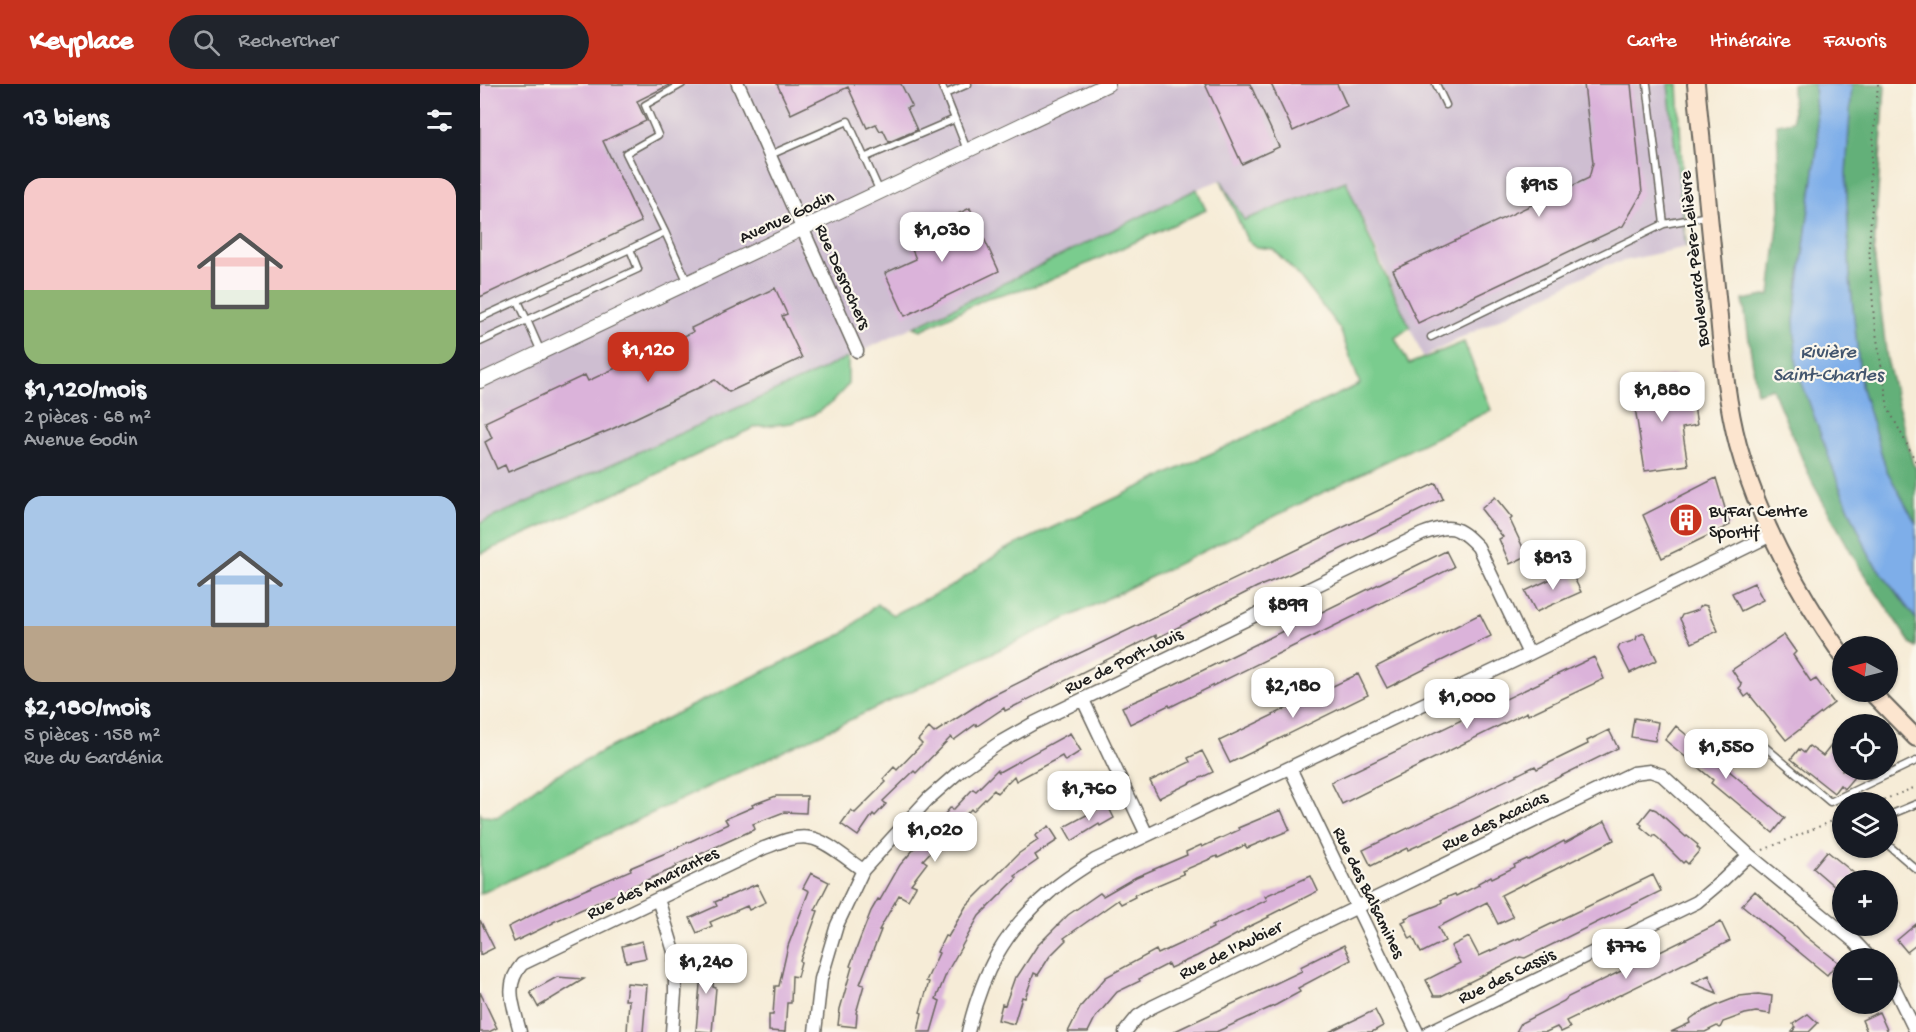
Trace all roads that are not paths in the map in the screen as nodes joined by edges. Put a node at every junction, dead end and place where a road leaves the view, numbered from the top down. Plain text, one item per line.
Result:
1 (682, 84) edge
2 (738, 84) edge
3 (941, 84) edge
4 (968, 84) edge
5 (1108, 84) edge
6 (1436, 84) edge
7 (1647, 84) edge
8 (1696, 84) edge
9 (945, 94) junction
10 (1446, 105) dead end
11 (955, 119) junction
12 (967, 151) junction
13 (770, 155) junction
14 (864, 158) junction
15 (880, 192) junction
16 (1708, 216) junction
17 (1664, 224) junction
18 (804, 228) junction
19 (665, 232) junction
20 (630, 249) junction
21 (688, 283) junction
22 (518, 301) junction
23 (480, 318) edge
24 (527, 321) junction
25 (1431, 337) dead end
26 (480, 342) edge
27 (857, 351) dead end
28 (541, 352) junction
29 (480, 381) edge
30 (1771, 535) junction
31 (1832, 640) edge
32 (1528, 654) junction
33 (1083, 700) junction
34 (1881, 702) edge
35 (1750, 734) dead end
36 (1916, 738) edge
37 (1916, 761) edge
38 (1290, 768) junction
39 (1916, 804) edge
40 (1898, 812) edge
41 (1147, 835) junction
42 (1898, 853) edge
43 (1749, 855) junction
44 (1916, 869) edge
45 (863, 870) junction
46 (658, 899) junction
47 (1357, 908) junction
48 (1861, 948) edge
49 (1898, 995) edge
50 (520, 1032) edge
51 (672, 1032) edge
52 (815, 1032) edge
53 (968, 1032) edge
54 (1125, 1032) edge
55 (1417, 1032) edge
56 (1430, 1032) edge
57 (1916, 1032) edge

1 - 19 lane
2 - 13 street, Rue Desrochers
3 - 9 lane
4 - 9 lane
5 - 12 street, Avenue Godin
6 - 10 lane
7 - 17 lane
8 - 16 main road, Boulevard Père-Lelièvre
9 - 11 lane
11 - 12 lane
11 - 14 lane
12 - 15 street, Avenue Godin
13 - 14 lane
13 - 18 street, Rue Desrochers
14 - 15 lane
15 - 18 street, Avenue Godin
16 - 17 lane
16 - 30 main road, Boulevard Père-Lelièvre
17 - 25 lane
18 - 21 street, Avenue Godin
18 - 27 street, Rue Desrochers
19 - 20 lane
19 - 21 lane
20 - 22 lane
20 - 24 lane
21 - 28 street, Avenue Godin
22 - 23 lane
22 - 24 lane
24 - 26 lane
24 - 28 lane
28 - 29 street, Avenue Godin
30 - 31 main road, Boulevard Père-Lelièvre
30 - 32 street
32 - 33 street, Rue de Port-Louis
32 - 38 street
33 - 41 street
33 - 45 street, Rue de Port-Louis
34 - 36 main road
35 - 37 lane
38 - 41 street
38 - 47 street, Rue des Balsamines
39 - 40 lane
41 - 53 street
42 - 44 lane
43 - 47 street, Rue des Acacias
43 - 48 street
43 - 56 street, Rue des Cassis
45 - 46 street, Rue des Amarantes
45 - 52 street, Rue de Port-Louis
46 - 50 street, Rue des Amarantes
46 - 51 street
47 - 54 street, Rue de l'Aubier
47 - 55 street, Rue des Balsamines
49 - 57 street

